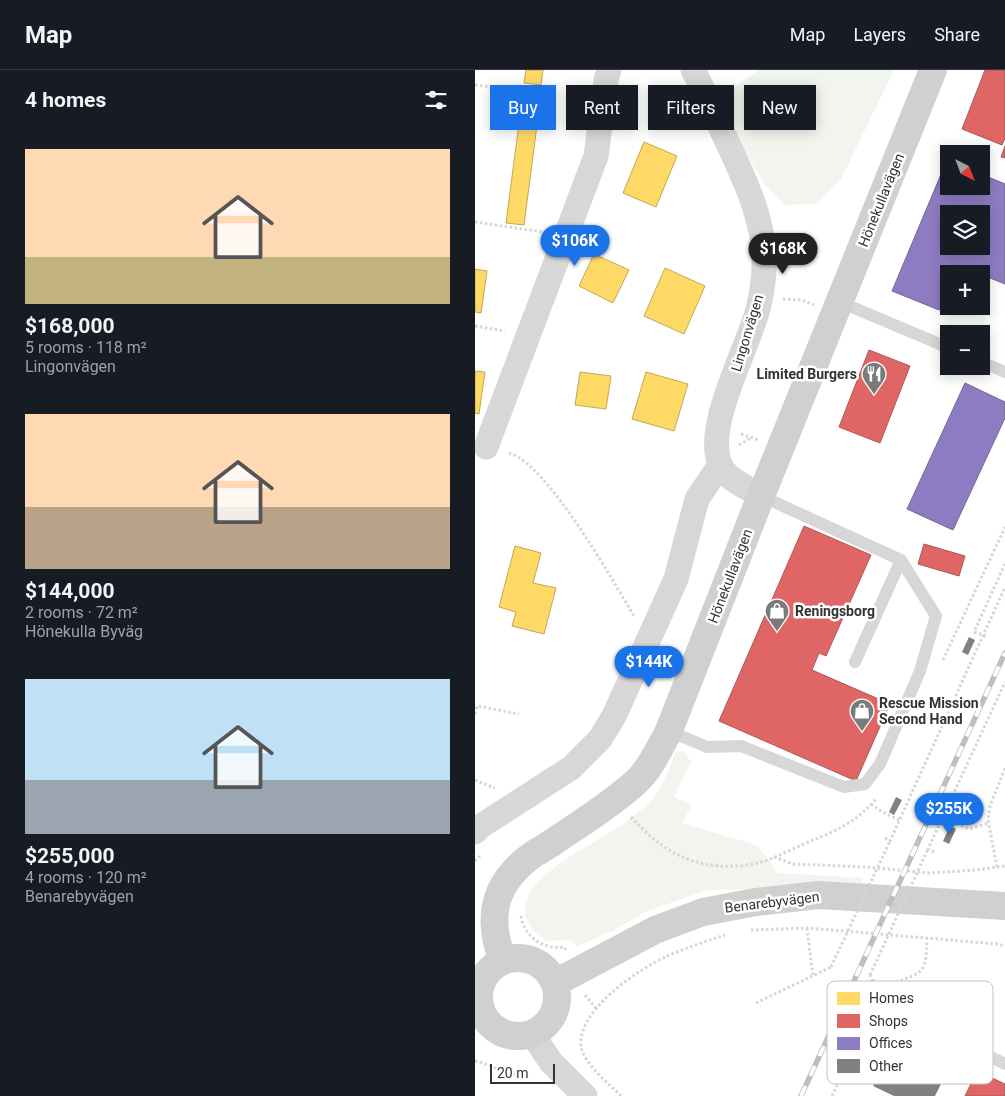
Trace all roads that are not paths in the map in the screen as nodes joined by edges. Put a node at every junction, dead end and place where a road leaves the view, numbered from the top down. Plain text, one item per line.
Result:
1 (609, 70) edge
2 (693, 70) edge
3 (933, 70) edge
4 (840, 302) junction
5 (940, 344) edge
6 (990, 366) edge
7 (1005, 372) edge
8 (486, 448) road end
9 (720, 465) junction
10 (761, 496) junction
11 (901, 560) junction
12 (855, 662) dead end
13 (669, 731) junction
14 (475, 832) edge
15 (1005, 906) edge
16 (503, 961) junction
17 (555, 983) junction
18 (479, 1016) edge
19 (532, 1034) junction
20 (993, 1058) edge
21 (1005, 1064) edge
22 (585, 1096) edge

1 - 8 street
2 - 9 street, Lingonvägen
3 - 4 street, Hönekullavägen
4 - 5 lane
4 - 10 street, Hönekullavägen
6 - 7 lane
9 - 10 street
9 - 14 street
10 - 11 lane
10 - 13 street, Hönekullavägen
11 - 12 lane
11 - 13 lane
13 - 16 street, Hönekullavägen
15 - 17 street, Benarebyvägen
16 - 17 street
16 - 18 street
17 - 19 street
18 - 19 street
19 - 22 street
20 - 21 lane

